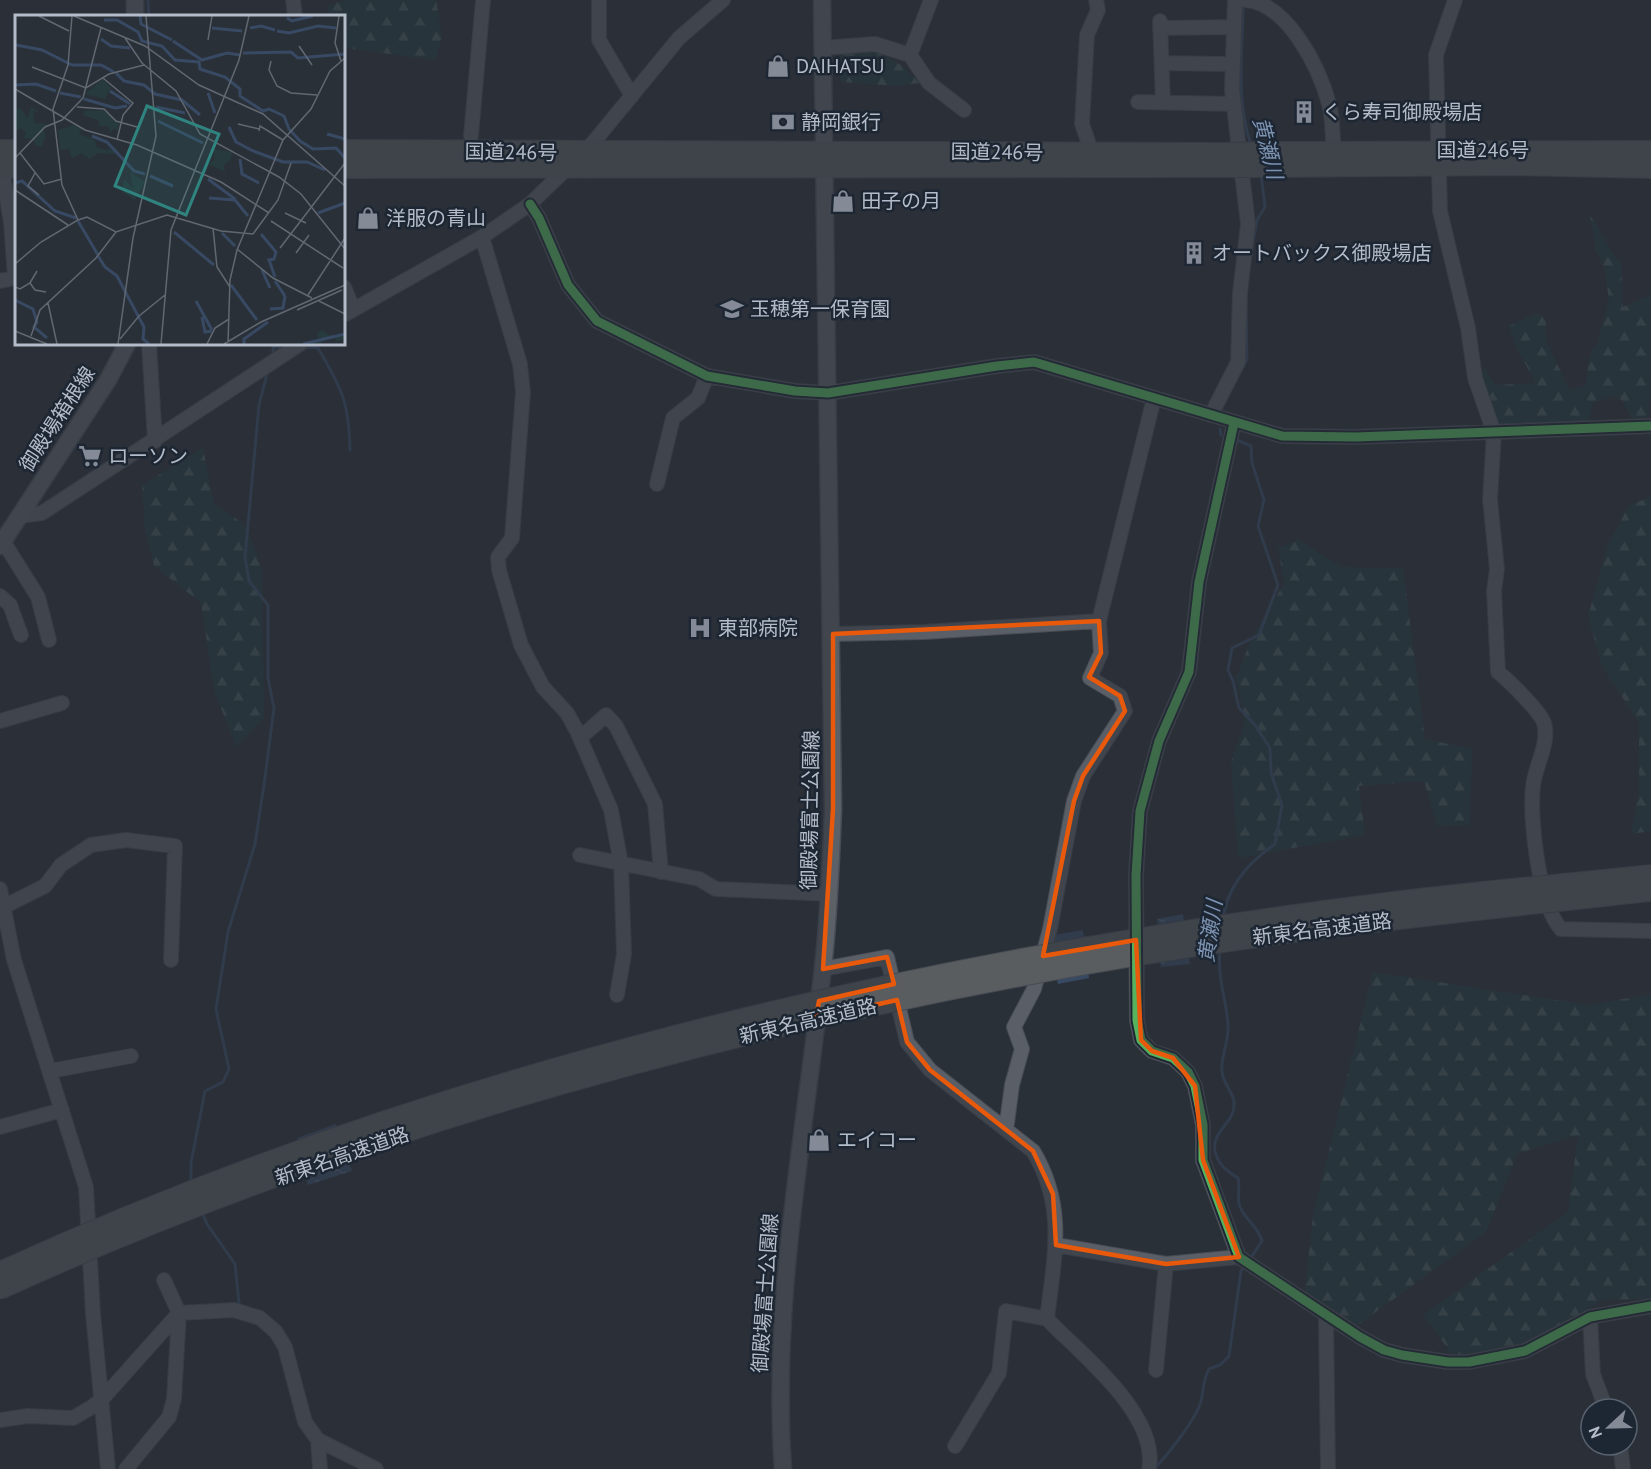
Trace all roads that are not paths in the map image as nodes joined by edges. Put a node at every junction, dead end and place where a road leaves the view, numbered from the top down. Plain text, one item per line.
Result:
1 (293, 0) edge
2 (483, 0) edge
3 (599, 0) edge
4 (723, 0) edge
5 (822, 0) edge
6 (931, 0) edge
7 (1096, 0) edge
8 (1235, 0) edge
9 (1248, 0) edge
10 (1455, 0) edge
11 (295, 15) edge
12 (1234, 27) junction
13 (822, 48) junction
14 (910, 55) junction
15 (1162, 63) junction
16 (1223, 64) dead end
17 (632, 96) junction
18 (1138, 102) dead end
19 (1163, 102) junction
20 (1234, 104) junction
21 (964, 110) dead end
22 (471, 136) dead end
23 (345, 150) edge
24 (1334, 150) junction
25 (15, 151) edge
26 (1651, 151) edge
27 (584, 152) junction
28 (1092, 153) junction
29 (825, 158) junction
30 (1438, 158) junction
31 (1263, 159) junction
32 (1235, 160) junction
33 (5, 163) edge
34 (570, 167) junction
35 (345, 168) edge
36 (1651, 168) edge
37 (530, 204) junction
38 (6, 224) edge
39 (487, 233) junction
40 (0, 281) edge
41 (345, 293) edge
42 (348, 312) edge
43 (126, 345) edge
44 (149, 345) edge
45 (299, 345) edge
46 (707, 376) junction
47 (828, 393) junction
48 (1154, 398) junction
49 (1211, 415) junction
50 (1234, 423) junction
51 (1651, 426) edge
52 (1494, 433) junction
53 (155, 441) junction
54 (657, 484) dead end
55 (20, 516) junction
56 (2, 543) edge
57 (0, 596) edge
58 (1099, 621) junction
59 (21, 634) dead end
60 (833, 634) junction
61 (49, 640) dead end
62 (62, 703) dead end
63 (0, 721) edge
64 (580, 738) junction
65 (580, 855) dead end
66 (621, 864) junction
67 (661, 872) junction
68 (1651, 875) edge
69 (0, 889) edge
70 (1651, 891) edge
71 (830, 894) junction
72 (3, 907) junction
73 (1651, 931) edge
74 (171, 960) dead end
75 (823, 969) junction
76 (617, 995) dead end
77 (131, 1056) dead end
78 (50, 1071) junction
79 (62, 1110) junction
80 (0, 1127) edge
81 (1006, 1130) junction
82 (1056, 1245) junction
83 (1240, 1258) junction
84 (1166, 1264) junction
85 (0, 1272) edge
86 (164, 1280) dead end
87 (0, 1290) edge
88 (1651, 1306) edge
89 (179, 1313) junction
90 (1326, 1317) junction
91 (1590, 1317) junction
92 (1047, 1319) junction
93 (1156, 1370) dead end
94 (1602, 1397) edge
95 (103, 1398) junction
96 (0, 1420) edge
97 (318, 1440) junction
98 (955, 1446) dead end
99 (108, 1469) edge
100 (126, 1469) edge
101 (320, 1469) edge
102 (376, 1469) edge
103 (783, 1469) edge
104 (1149, 1469) edge
105 (1328, 1469) edge

1 - 11 street
2 - 22 street
3 - 17 street
4 - 17 street
5 - 13 main road, 御殿場富士公園線
6 - 14 street
7 - 28 street
8 - 12 street
9 - 24 street
10 - 30 street
12 - 15 street
12 - 20 street
13 - 14 street
13 - 29 main road, 御殿場富士公園線
14 - 21 street
15 - 16 street
15 - 19 street
17 - 27 street
18 - 19 street
19 - 20 street
20 - 49 street
23 - 27 highway, 国道246号
24 - 30 highway, 国道246号
24 - 31 highway, 国道246号
25 - 33 highway
26 - 30 highway, 国道246号
27 - 29 highway, 国道246号
27 - 34 street
28 - 29 highway, 国道246号
28 - 32 highway, 国道246号
29 - 32 highway, 国道246号
29 - 34 highway, 国道246号
29 - 47 main road, 御殿場富士公園線
30 - 31 highway, 国道246号
30 - 36 highway, 国道246号
30 - 52 street
31 - 32 highway, 国道246号, bridge
33 - 38 street
34 - 35 highway, 国道246号
34 - 37 street
37 - 39 street
37 - 46 street
38 - 40 street
39 - 42 street
39 - 64 street
41 - 42 street
43 - 55 main road, 御殿場箱根線
44 - 53 street
45 - 53 street
46 - 47 street
46 - 54 street
47 - 48 street
47 - 60 main road, 御殿場富士公園線
48 - 49 street
48 - 58 street
49 - 50 street
50 - 52 street
50 - 83 street
51 - 52 street
52 - 73 street
53 - 55 street
55 - 56 main road, 御殿場箱根線
56 - 61 street
57 - 59 street
58 - 60 street
58 - 81 street
60 - 71 main road, 御殿場富士公園線
62 - 63 street
64 - 66 street
64 - 67 street
65 - 66 street
66 - 67 street
66 - 76 street
67 - 71 street
68 - 85 highway, 新東名高速道路, bridge
69 - 72 street
70 - 87 highway, 新東名高速道路, bridge
71 - 75 main road, 御殿場富士公園線
72 - 74 street
72 - 78 street
75 - 81 street
75 - 103 main road, 御殿場富士公園線
77 - 78 street
78 - 79 street
79 - 80 street
79 - 95 street
81 - 82 street
82 - 84 street
82 - 92 street
83 - 84 street
83 - 90 street
84 - 93 street
86 - 89 street
88 - 91 street
89 - 95 street
89 - 97 street
89 - 100 street
90 - 91 street
90 - 105 street
91 - 94 street
92 - 98 street
92 - 104 street
95 - 96 street
95 - 99 street
97 - 101 street
97 - 102 street

